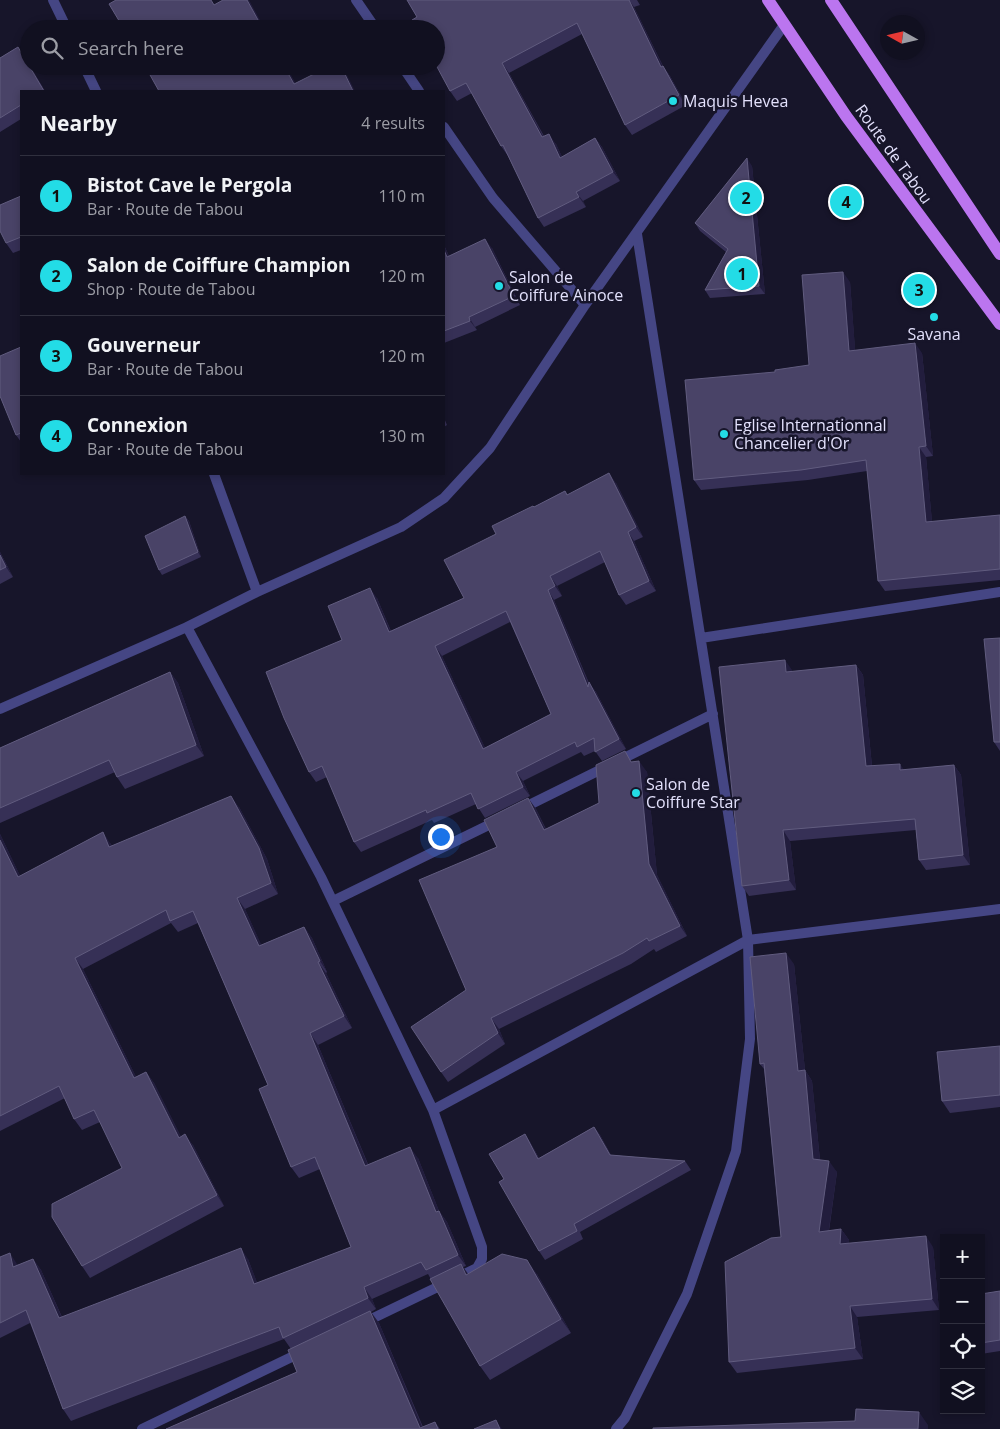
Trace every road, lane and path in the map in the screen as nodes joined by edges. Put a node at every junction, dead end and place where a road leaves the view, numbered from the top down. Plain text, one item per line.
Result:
1 (53, 0) edge
2 (356, 0) edge
3 (768, 0) edge
4 (831, 0) edge
5 (63, 20) edge
6 (370, 20) edge
7 (784, 25) junction
8 (88, 75) edge
9 (408, 75) edge
10 (96, 90) edge
11 (418, 90) edge
12 (445, 128) edge
13 (637, 234) junction
14 (1000, 254) edge
15 (585, 305) junction
16 (1000, 324) edge
17 (214, 475) edge
18 (257, 592) junction
19 (1000, 592) edge
20 (188, 627) junction
21 (701, 638) junction
22 (0, 709) edge
23 (713, 714) junction
24 (333, 901) junction
25 (1000, 908) edge
26 (748, 940) junction
27 (433, 1110) junction
28 (353, 1327) edge
29 (309, 1348) edge
30 (142, 1429) edge
31 (616, 1429) edge

1 - 5 street
2 - 6 street
3 - 7 main road, Route de Tabou
4 - 14 main road, Route de Tabou
7 - 13 street
7 - 16 main road, Route de Tabou
8 - 10 street
9 - 11 street
12 - 15 street
13 - 15 street
13 - 21 street
15 - 18 street
17 - 18 street
18 - 20 street
19 - 21 street
20 - 22 street
20 - 24 street
21 - 23 street
23 - 24 street
23 - 26 street
24 - 27 street
25 - 26 street
26 - 27 street
26 - 31 street
27 - 28 street
29 - 30 street

